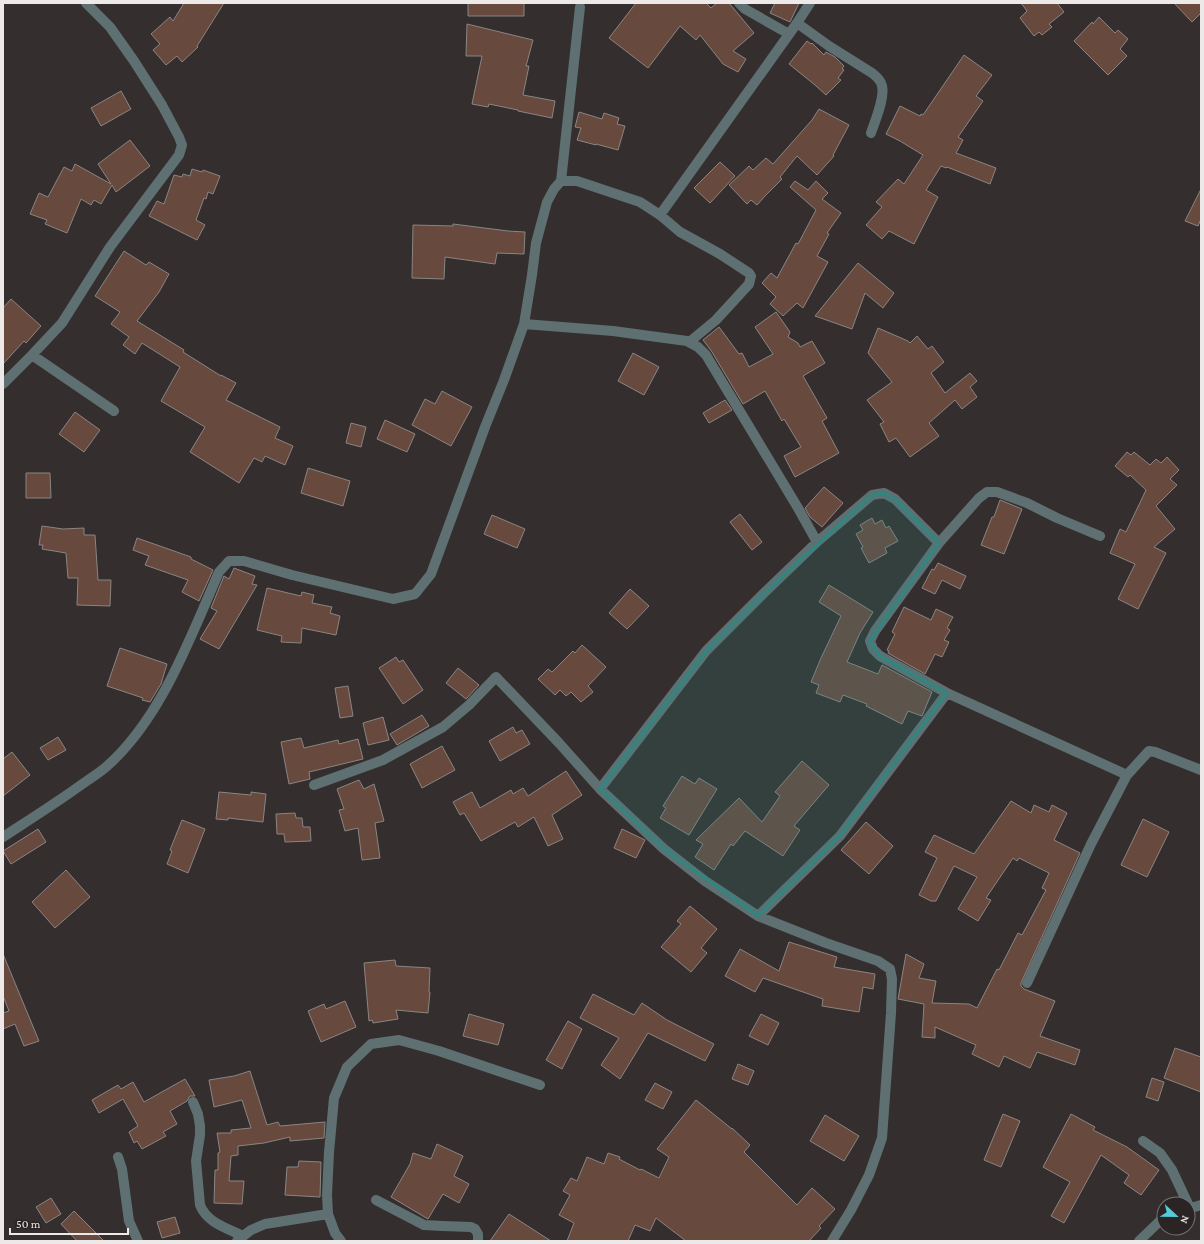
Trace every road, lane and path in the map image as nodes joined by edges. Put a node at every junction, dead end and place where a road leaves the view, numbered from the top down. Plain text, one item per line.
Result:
1 (86, 3) edge
2 (739, 3) edge
3 (810, 3) edge
4 (580, 7) dead end
5 (798, 23) junction
6 (789, 34) junction
7 (871, 133) dead end
8 (561, 181) junction
9 (660, 215) junction
10 (524, 324) junction
11 (690, 343) junction
12 (32, 356) junction
13 (3, 384) edge
14 (114, 410) dead end
15 (1100, 536) dead end
16 (817, 542) junction
17 (939, 543) junction
18 (947, 693) junction
19 (1201, 770) edge
20 (1127, 775) junction
21 (314, 785) dead end
22 (600, 789) junction
23 (3, 837) edge
24 (758, 916) junction
25 (1026, 983) dead end
26 (540, 1085) dead end
27 (193, 1102) dead end
28 (1143, 1141) dead end
29 (118, 1157) dead end
30 (1184, 1196) edge
31 (376, 1200) dead end
32 (328, 1214) junction
33 (1156, 1225) edge
34 (240, 1238) edge
35 (138, 1241) edge
36 (341, 1241) edge
37 (478, 1241) edge
38 (832, 1241) edge
39 (1139, 1241) edge

1 - 12 street
2 - 6 street
3 - 5 street
4 - 8 street
5 - 6 street
5 - 7 street
6 - 9 street
8 - 9 street
8 - 10 street
9 - 11 street
10 - 11 street
10 - 23 street
11 - 16 street
12 - 13 street
12 - 14 street
15 - 17 street
16 - 17 street
16 - 22 street
17 - 18 street
18 - 20 street
18 - 24 street
19 - 20 street
20 - 25 street
21 - 22 street
22 - 24 street
24 - 38 street
26 - 32 street
27 - 34 street
28 - 30 street
29 - 35 street
31 - 37 street
32 - 34 street
32 - 36 street
33 - 39 street

